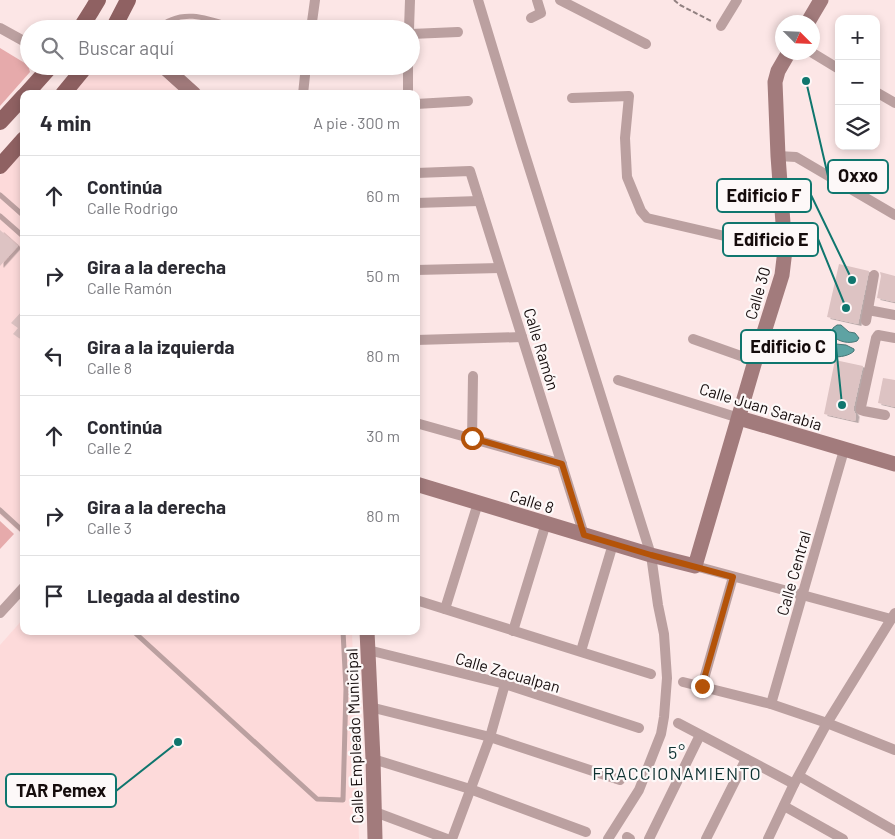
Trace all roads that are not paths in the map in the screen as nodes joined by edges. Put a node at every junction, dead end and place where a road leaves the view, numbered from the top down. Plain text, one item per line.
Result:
1 (98, 0) edge
2 (128, 0) edge
3 (315, 0) edge
4 (410, 0) edge
5 (478, 0) edge
6 (537, 0) edge
7 (560, 0) edge
8 (737, 0) edge
9 (822, 0) edge
10 (812, 15) edge
11 (531, 18) dead end
12 (86, 20) edge
13 (120, 20) edge
14 (169, 20) edge
15 (215, 20) edge
16 (312, 20) edge
17 (409, 20) edge
18 (721, 26) road end
19 (0, 28) edge
20 (458, 32) dead end
21 (420, 34) edge
22 (20, 39) edge
23 (646, 44) dead end
24 (820, 57) edge
25 (784, 60) edge
26 (835, 67) edge
27 (43, 75) edge
28 (79, 75) edge
29 (173, 75) edge
30 (305, 75) edge
31 (408, 75) edge
32 (29, 90) edge
33 (66, 90) edge
34 (190, 90) edge
35 (303, 90) edge
36 (408, 90) edge
37 (880, 94) edge
38 (572, 98) dead end
39 (20, 100) edge
40 (468, 101) dead end
41 (895, 103) edge
42 (420, 104) edge
43 (0, 122) edge
44 (20, 144) edge
45 (778, 156) junction
46 (0, 166) edge
47 (420, 173) edge
48 (0, 195) edge
49 (480, 201) junction
50 (420, 203) edge
51 (20, 212) edge
52 (895, 215) edge
53 (0, 216) edge
54 (20, 234) edge
55 (785, 250) junction
56 (500, 268) junction
57 (420, 270) edge
58 (874, 275) dead end
59 (868, 310) junction
60 (895, 315) edge
61 (866, 320) dead end
62 (522, 337) junction
63 (895, 338) edge
64 (693, 339) dead end
65 (420, 340) edge
66 (755, 361) junction
67 (473, 376) dead end
68 (618, 380) dead end
69 (885, 415) dead end
70 (739, 418) junction
71 (420, 424) edge
72 (472, 438) junction
73 (844, 450) junction
74 (562, 464) junction
75 (895, 464) edge
76 (420, 485) edge
77 (478, 503) junction
78 (0, 510) edge
79 (546, 523) junction
80 (20, 528) edge
81 (584, 535) junction
82 (613, 544) junction
83 (651, 555) junction
84 (695, 566) junction
85 (733, 577) junction
86 (20, 592) edge
87 (803, 595) junction
88 (420, 601) edge
89 (444, 609) junction
90 (0, 614) edge
91 (893, 616) edge
92 (513, 631) junction
93 (137, 635) edge
94 (343, 635) edge
95 (367, 635) edge
96 (368, 650) junction
97 (581, 651) junction
98 (651, 674) dead end
99 (683, 682) dead end
100 (505, 684) junction
101 (702, 686) junction
102 (771, 704) junction
103 (370, 707) junction
104 (678, 723) dead end
105 (827, 723) junction
106 (639, 728) dead end
107 (700, 735) junction
108 (490, 737) junction
109 (895, 750) edge
110 (374, 758) junction
111 (746, 759) junction
112 (620, 780) dead end
113 (796, 780) junction
114 (470, 789) junction
115 (784, 806) junction
116 (375, 812) junction
117 (895, 831) edge
118 (586, 832) dead end
119 (838, 838) edge
120 (375, 839) edge
121 (447, 839) edge
122 (452, 839) edge
123 (608, 839) edge
124 (649, 839) edge
125 (706, 839) edge
126 (768, 839) edge

1 - 12 main road
2 - 13 main road
3 - 16 street
4 - 17 street
5 - 83 street
6 - 11 street
7 - 23 street
8 - 18 street
9 - 10 street
14 - 15 lane
19 - 22 street
20 - 21 street
24 - 26 street
25 - 45 street, Calle 30
27 - 32 main road
28 - 33 main road
29 - 34 street
30 - 35 street
31 - 36 street
37 - 41 street
38 - 55 street
39 - 43 main road
40 - 42 street
44 - 46 main road
45 - 52 street
45 - 55 street, Calle 30
47 - 49 street, Calle Ramón
48 - 51 lane
49 - 50 street
49 - 56 street, Calle Ramón
53 - 54 lane
55 - 66 street, Calle 30
56 - 57 street
56 - 62 street, Calle Ramón
58 - 59 street
59 - 60 street
59 - 61 street
62 - 65 street
62 - 74 street, Calle Ramón
63 - 69 street
64 - 66 street
66 - 70 street, Calle 30
67 - 72 street
68 - 70 street, Calle Juan Sarabia
70 - 73 street, Calle Juan Sarabia
70 - 84 street, Calle 30
71 - 72 street
72 - 74 street
73 - 75 street, Calle Juan Sarabia
73 - 87 street, Calle Central
74 - 81 street, Calle Ramón
76 - 77 street, Calle 8
77 - 79 street, Calle 8
77 - 89 street
78 - 80 lane
79 - 81 street, Calle 8
79 - 92 street
81 - 82 street, Calle 8
82 - 83 street, Calle 8
82 - 97 street
83 - 84 street, Calle 8
83 - 123 street
84 - 85 street
85 - 87 street
85 - 101 street
86 - 90 street
87 - 91 street
87 - 102 street, Calle Central
88 - 89 street
89 - 92 street
91 - 105 street
92 - 97 street
93 - 94 lane
95 - 96 street, Calle Empleado Municipal
96 - 100 street, Calle Zacualpan
96 - 103 street, Calle Empleado Municipal
97 - 98 street
99 - 101 street
100 - 106 street, Calle Zacualpan
100 - 108 street
101 - 102 street
102 - 105 street
103 - 108 street
103 - 110 street, Calle Empleado Municipal
104 - 107 street
105 - 109 street
105 - 113 street
107 - 111 street
107 - 124 street
108 - 112 street
108 - 114 street
110 - 114 street
110 - 116 street, Calle Empleado Municipal
111 - 113 street
111 - 125 street
113 - 115 street
113 - 117 street
114 - 118 street
114 - 122 street
115 - 119 street
115 - 126 street
116 - 120 street, Calle Empleado Municipal
116 - 121 street

